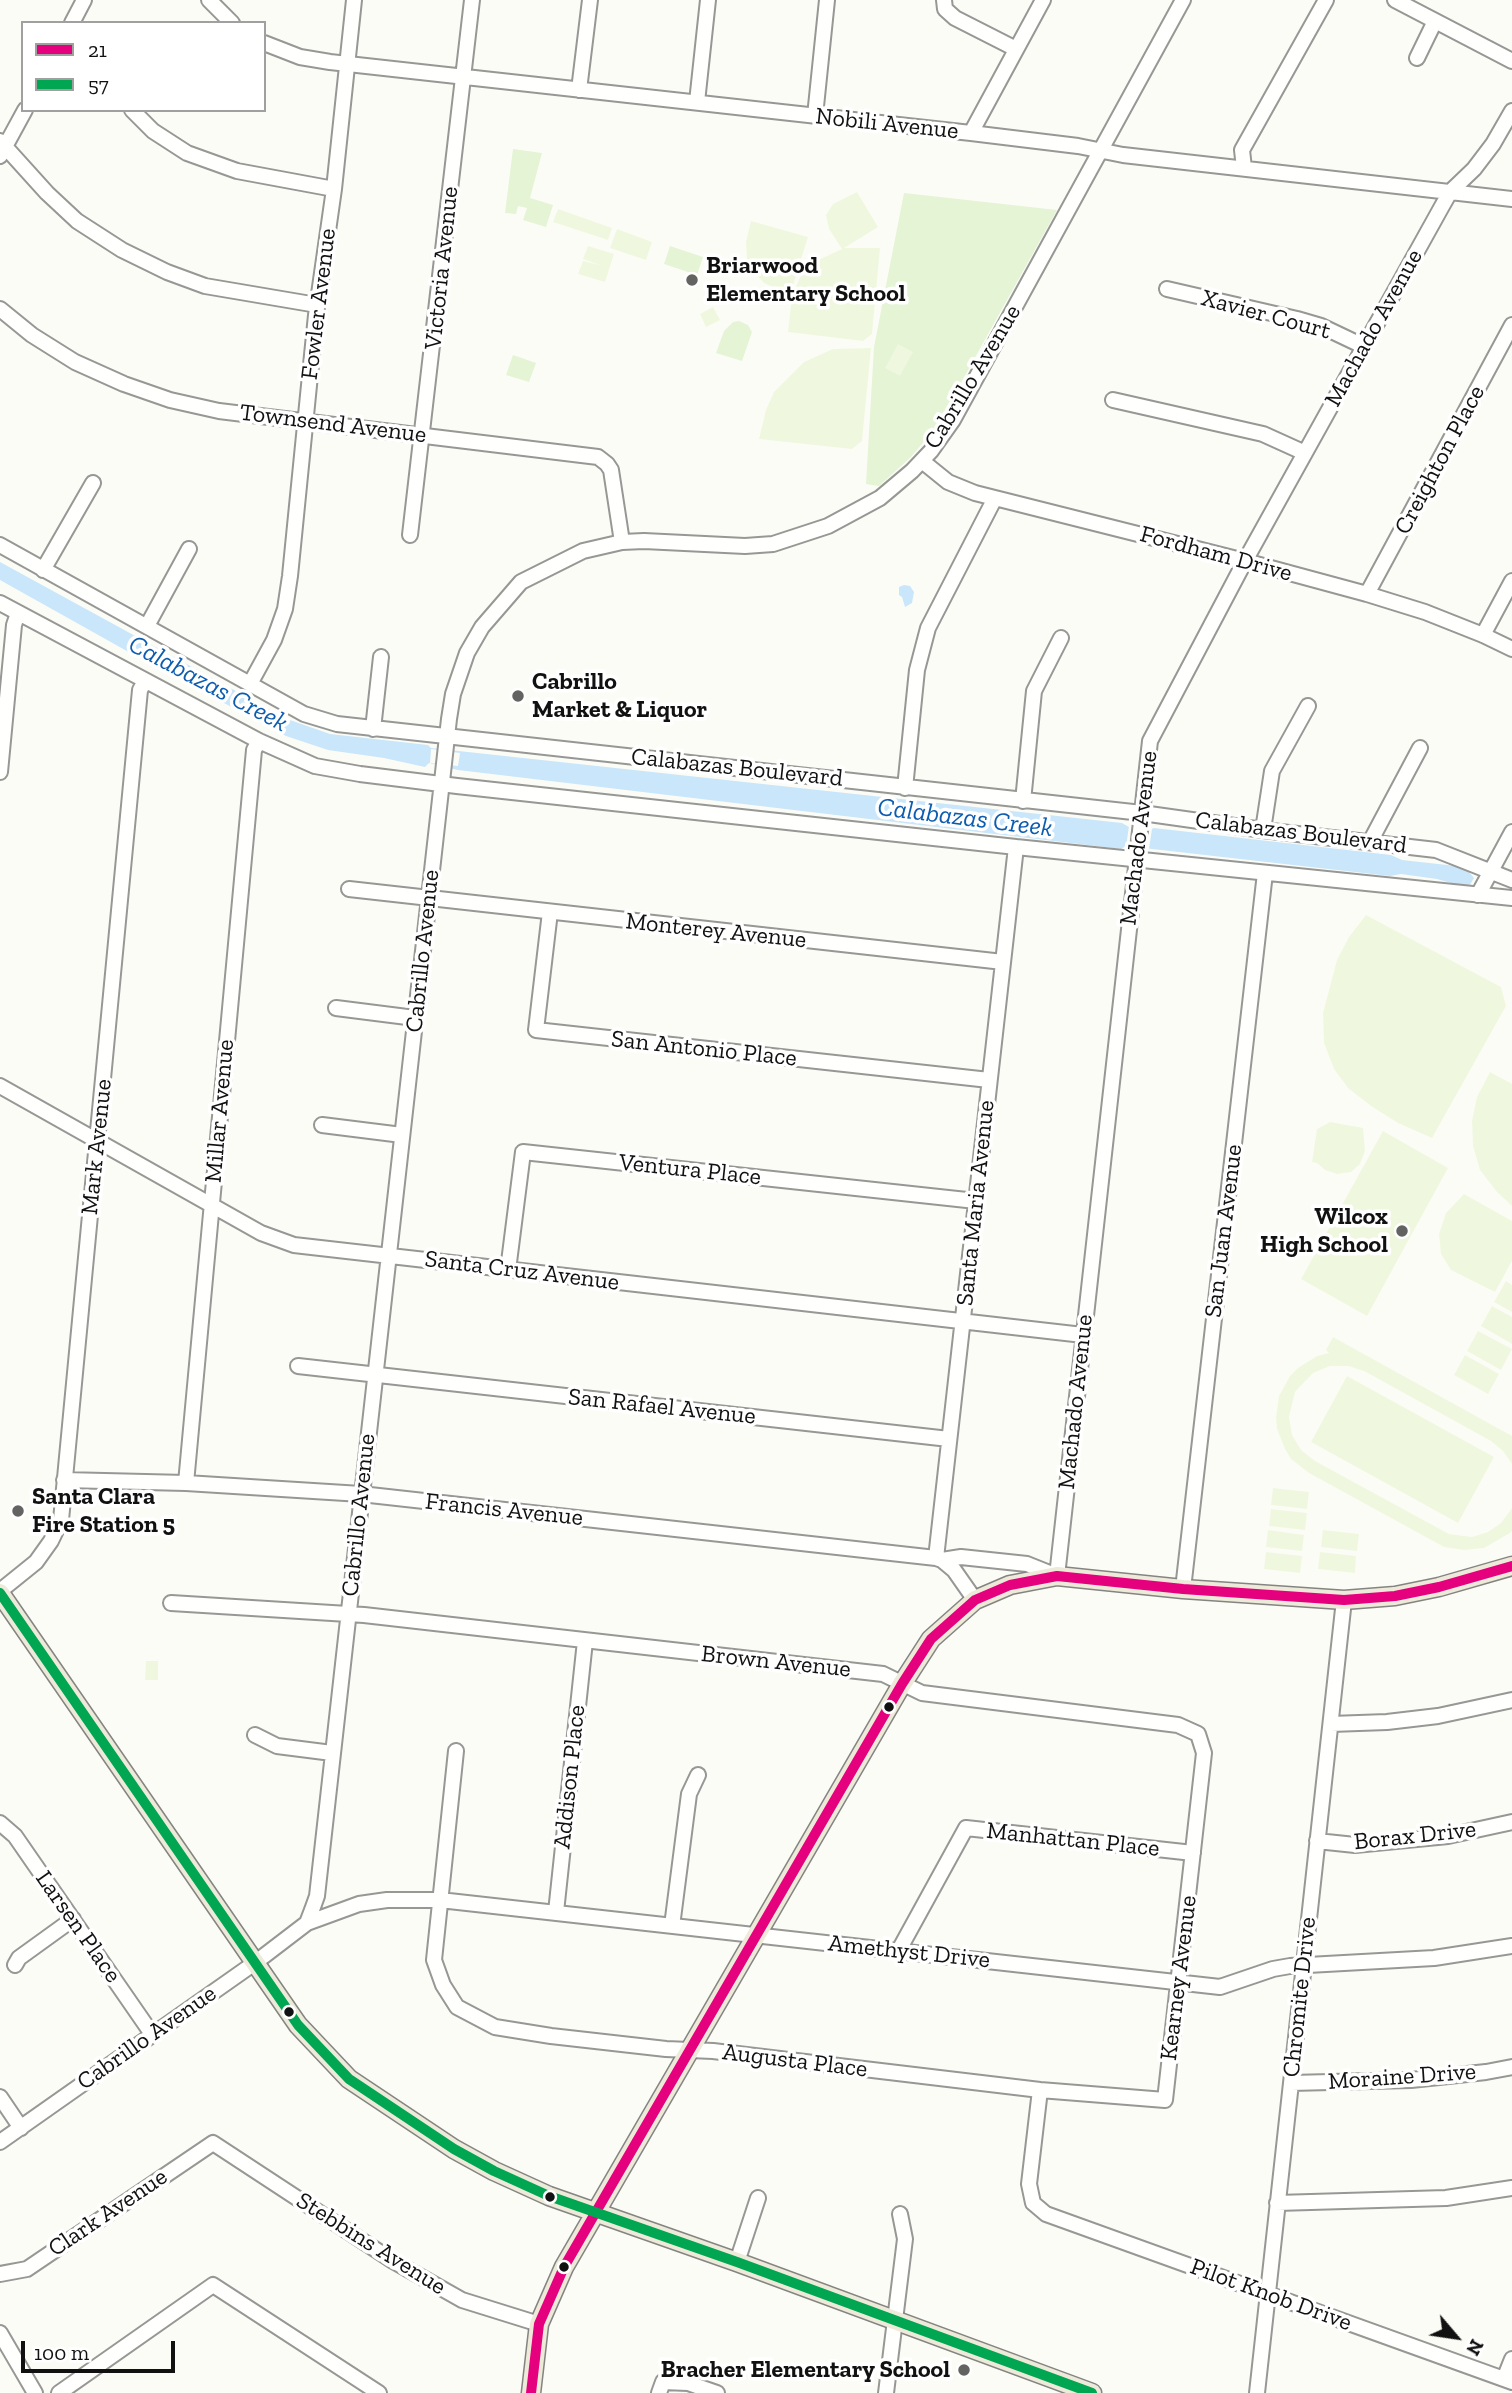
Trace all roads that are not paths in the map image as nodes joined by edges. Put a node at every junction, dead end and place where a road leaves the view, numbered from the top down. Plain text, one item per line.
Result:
1 (84, 0) edge
2 (209, 0) edge
3 (354, 0) edge
4 (472, 0) edge
5 (590, 0) edge
6 (709, 0) edge
7 (827, 0) edge
8 (944, 0) edge
9 (1043, 0) edge
10 (1183, 0) edge
11 (1326, 0) edge
12 (1395, 0) edge
13 (73, 21) edge
14 (230, 21) edge
15 (1435, 21) junction
16 (266, 44) edge
17 (1016, 49) junction
18 (1417, 58) dead end
19 (1512, 61) edge
20 (347, 64) junction
21 (463, 77) junction
22 (579, 90) junction
23 (697, 102) junction
24 (1512, 111) edge
25 (23, 112) edge
26 (134, 112) edge
27 (815, 116) junction
28 (971, 133) junction
29 (2, 148) edge
30 (1101, 150) junction
31 (1244, 168) junction
32 (334, 189) junction
33 (1451, 192) junction
34 (1512, 199) edge
35 (1167, 289) dead end
36 (317, 305) junction
37 (0, 309) edge
38 (1512, 325) edge
39 (1363, 346) junction
40 (1113, 400) dead end
41 (305, 422) junction
42 (423, 435) junction
43 (1305, 453) junction
44 (922, 461) junction
45 (93, 483) dead end
46 (995, 498) junction
47 (410, 535) dead end
48 (622, 542) junction
49 (0, 545) edge
50 (189, 549) dead end
51 (1245, 561) junction
52 (43, 570) junction
53 (1512, 581) edge
54 (1367, 594) junction
55 (0, 603) edge
56 (18, 613) junction
57 (147, 626) junction
58 (1483, 635) junction
59 (1061, 638) dead end
60 (1512, 649) edge
61 (381, 657) dead end
62 (145, 681) junction
63 (250, 684) junction
64 (1308, 706) dead end
65 (373, 729) junction
66 (259, 741) junction
67 (1420, 748) dead end
68 (446, 751) junction
69 (0, 772) edge
70 (441, 785) junction
71 (905, 788) junction
72 (1023, 801) junction
73 (1141, 820) junction
74 (1263, 830) junction
75 (1512, 832) edge
76 (1370, 842) junction
77 (1016, 848) junction
78 (1137, 853) junction
79 (1490, 871) junction
80 (1265, 873) junction
81 (1512, 880) edge
82 (349, 890) dead end
83 (1478, 895) junction
84 (1512, 898) edge
85 (429, 899) junction
86 (550, 912) junction
87 (1003, 962) junction
88 (336, 1008) dead end
89 (415, 1018) junction
90 (989, 1080) junction
91 (0, 1086) edge
92 (323, 1125) dead end
93 (402, 1135) junction
94 (98, 1141) junction
95 (976, 1201) junction
96 (211, 1204) junction
97 (389, 1256) junction
98 (508, 1270) junction
99 (963, 1320) junction
100 (1083, 1335) junction
101 (298, 1366) dead end
102 (376, 1375) junction
103 (949, 1439) junction
104 (64, 1480) junction
105 (186, 1483) junction
106 (361, 1494) junction
107 (939, 1559) junction
108 (1512, 1566) edge
109 (1056, 1576) junction
110 (1183, 1589) junction
111 (0, 1592) edge
112 (975, 1600) junction
113 (1344, 1600) junction
114 (172, 1603) dead end
115 (348, 1615) junction
116 (585, 1641) junction
117 (902, 1684) junction
118 (1512, 1700) edge
119 (1331, 1724) junction
120 (1198, 1734) joint
121 (255, 1735) dead end
122 (456, 1751) dead end
123 (332, 1753) junction
124 (698, 1775) dead end
125 (1512, 1822) edge
126 (0, 1823) edge
127 (1317, 1841) junction
128 (1194, 1853) junction
129 (440, 1900) junction
130 (556, 1912) junction
131 (73, 1919) junction
132 (307, 1923) junction
133 (673, 1926) junction
134 (757, 1936) junction
135 (1512, 1946) edge
136 (899, 1950) junction
137 (256, 1962) junction
138 (1304, 1964) junction
139 (15, 1965) dead end
140 (1177, 1984) junction
141 (152, 2034) junction
142 (690, 2050) junction
143 (1512, 2067) edge
144 (1291, 2083) junction
145 (1041, 2090) junction
146 (0, 2097) edge
147 (22, 2127) junction
148 (0, 2142) edge
149 (213, 2143) joint
150 (1512, 2188) edge
151 (758, 2198) dead end
152 (1278, 2203) junction
153 (596, 2211) junction
154 (900, 2214) dead end
155 (737, 2262) junction
156 (0, 2274) edge
157 (1268, 2294) junction
158 (894, 2320) junction
159 (539, 2324) junction
160 (0, 2333) edge
161 (1512, 2359) edge
162 (1508, 2381) edge
163 (661, 2387) edge
164 (35, 2393) edge
165 (59, 2393) edge
166 (379, 2393) edge
167 (531, 2393) edge
168 (716, 2393) edge
169 (886, 2393) edge
170 (1092, 2393) edge
171 (1257, 2393) edge

1 - 13 street
2 - 14 street
3 - 20 street, Fowler Avenue
4 - 21 street, Victoria Avenue
5 - 22 street
6 - 23 street
7 - 27 street
8 - 17 street
9 - 17 street
10 - 30 street, Cabrillo Avenue
11 - 31 street
12 - 15 street
15 - 18 street
15 - 19 street
16 - 20 street, Nobili Avenue
17 - 28 street
20 - 21 street, Nobili Avenue
20 - 32 street, Fowler Avenue
21 - 22 street, Nobili Avenue
21 - 42 street, Victoria Avenue
22 - 23 street, Nobili Avenue
23 - 27 street, Nobili Avenue
24 - 33 street, Machado Avenue
25 - 29 street
26 - 32 street
27 - 28 street, Nobili Avenue
28 - 30 street, Nobili Avenue
29 - 36 street
30 - 31 street, Nobili Avenue
30 - 44 street, Cabrillo Avenue
31 - 33 street, Nobili Avenue
32 - 36 street, Fowler Avenue
33 - 34 street, Nobili Avenue
33 - 39 street, Machado Avenue
35 - 39 street, Xavier Court
36 - 41 street, Fowler Avenue
37 - 41 street, Townsend Avenue
38 - 54 street, Creighton Place
39 - 43 street, Machado Avenue
40 - 43 street
41 - 42 street, Townsend Avenue
41 - 63 street, Fowler Avenue
42 - 47 street, Victoria Avenue
42 - 48 street, Townsend Avenue
43 - 51 street, Machado Avenue
44 - 46 street, Fordham Drive
44 - 48 street, Cabrillo Avenue
45 - 52 street
46 - 51 street, Fordham Drive
46 - 71 street
48 - 68 street, Cabrillo Avenue
49 - 52 street, Calabazas Boulevard
50 - 57 street
51 - 54 street, Fordham Drive
51 - 73 street, Machado Avenue
52 - 57 street, Calabazas Boulevard
53 - 58 street
54 - 58 street, Fordham Drive
55 - 56 street, Calabazas Boulevard
56 - 62 street, Calabazas Boulevard
56 - 69 street
57 - 63 street, Calabazas Boulevard
58 - 60 street, Fordham Drive
59 - 72 street
61 - 65 street
62 - 66 street, Calabazas Boulevard
62 - 94 street, Mark Avenue
63 - 65 street, Calabazas Boulevard
64 - 74 street
65 - 68 street, Calabazas Boulevard
66 - 70 street, Calabazas Boulevard
66 - 96 street, Millar Avenue
67 - 76 street
68 - 70 street, Cabrillo Avenue
68 - 71 street, Calabazas Boulevard
70 - 77 street, Calabazas Boulevard
70 - 85 street, Cabrillo Avenue
71 - 72 street, Calabazas Boulevard
72 - 73 street, Calabazas Boulevard
73 - 74 street, Calabazas Boulevard
73 - 78 street, Machado Avenue
74 - 76 street, Calabazas Boulevard
75 - 79 street
76 - 79 street, Calabazas Boulevard
77 - 78 street, Calabazas Boulevard
77 - 87 street, Santa Maria Avenue
78 - 80 street, Calabazas Boulevard
78 - 100 street, Machado Avenue
79 - 81 street, Calabazas Boulevard
79 - 83 street
80 - 83 street, Calabazas Boulevard
80 - 110 street, San Juan Avenue
82 - 85 street, Monterey Avenue
83 - 84 street, Calabazas Boulevard
85 - 86 street, Monterey Avenue
85 - 89 street, Cabrillo Avenue
86 - 87 street, Monterey Avenue
86 - 90 street, San Antonio Place
87 - 90 street, Santa Maria Avenue
88 - 89 street
89 - 93 street, Cabrillo Avenue
90 - 95 street, Santa Maria Avenue
91 - 94 street, Santa Cruz Avenue
92 - 93 street
93 - 97 street, Cabrillo Avenue
94 - 96 street, Santa Cruz Avenue
94 - 104 street, Mark Avenue
95 - 98 street, Ventura Place
95 - 99 street, Santa Maria Avenue
96 - 97 street, Santa Cruz Avenue
96 - 105 street, Millar Avenue
97 - 98 street, Santa Cruz Avenue
97 - 102 street, Cabrillo Avenue
98 - 99 street, Santa Cruz Avenue
99 - 100 street, Santa Cruz Avenue
99 - 103 street, Santa Maria Avenue
100 - 109 street, Machado Avenue
101 - 102 street, San Rafael Avenue
102 - 103 street, San Rafael Avenue
102 - 106 street, Cabrillo Avenue
103 - 107 street, Santa Maria Avenue
104 - 105 street, Francis Avenue
104 - 111 street, Mark Avenue
105 - 106 street, Francis Avenue
106 - 107 street, Francis Avenue
106 - 115 street, Cabrillo Avenue
107 - 109 street, Francis Avenue
107 - 112 street
108 - 113 main road
109 - 110 main road
109 - 112 main road
110 - 113 main road
111 - 137 main road
112 - 117 main road
113 - 119 street, Chromite Drive
114 - 115 street, Brown Avenue
115 - 116 street, Brown Avenue
115 - 123 street, Cabrillo Avenue
116 - 117 street, Brown Avenue
116 - 130 street, Addison Place
117 - 120 street, Brown Avenue
117 - 134 main road
118 - 119 street
119 - 127 street, Chromite Drive
120 - 128 street, Kearney Avenue
121 - 123 street
122 - 129 street, Augusta Place
123 - 132 street, Cabrillo Avenue
124 - 133 street
125 - 127 street, Borax Drive
126 - 131 street, Larsen Place
127 - 138 street, Chromite Drive
128 - 136 street, Manhattan Place
128 - 140 street, Kearney Avenue
129 - 130 street, Amethyst Drive
129 - 132 street, Amethyst Drive
129 - 142 street, Augusta Place
130 - 133 street, Amethyst Drive
131 - 139 street
131 - 141 street, Larsen Place
132 - 137 street, Cabrillo Avenue
133 - 134 street, Amethyst Drive
134 - 136 street, Amethyst Drive
134 - 142 main road
135 - 138 street, Amethyst Drive
136 - 140 street, Amethyst Drive
137 - 141 street, Cabrillo Avenue
137 - 153 main road
138 - 140 street, Amethyst Drive
138 - 144 street, Chromite Drive
140 - 145 street, Kearney Avenue
141 - 147 street, Cabrillo Avenue
142 - 145 street, Augusta Place
142 - 153 main road
143 - 144 street, Moraine Drive
144 - 152 street, Chromite Drive
145 - 157 street, Pilot Knob Drive
146 - 147 street
147 - 148 street, Cabrillo Avenue
149 - 156 street, Clark Avenue
149 - 159 street, Stebbins Avenue
150 - 152 street
151 - 155 street
152 - 157 street, Chromite Drive
153 - 155 main road
153 - 159 main road
154 - 158 street
155 - 158 main road
157 - 162 street, Pilot Knob Drive
157 - 171 street, Chromite Drive
158 - 169 street
158 - 170 main road
159 - 167 main road
160 - 164 street
161 - 162 street
163 - 168 street
165 - 166 street

